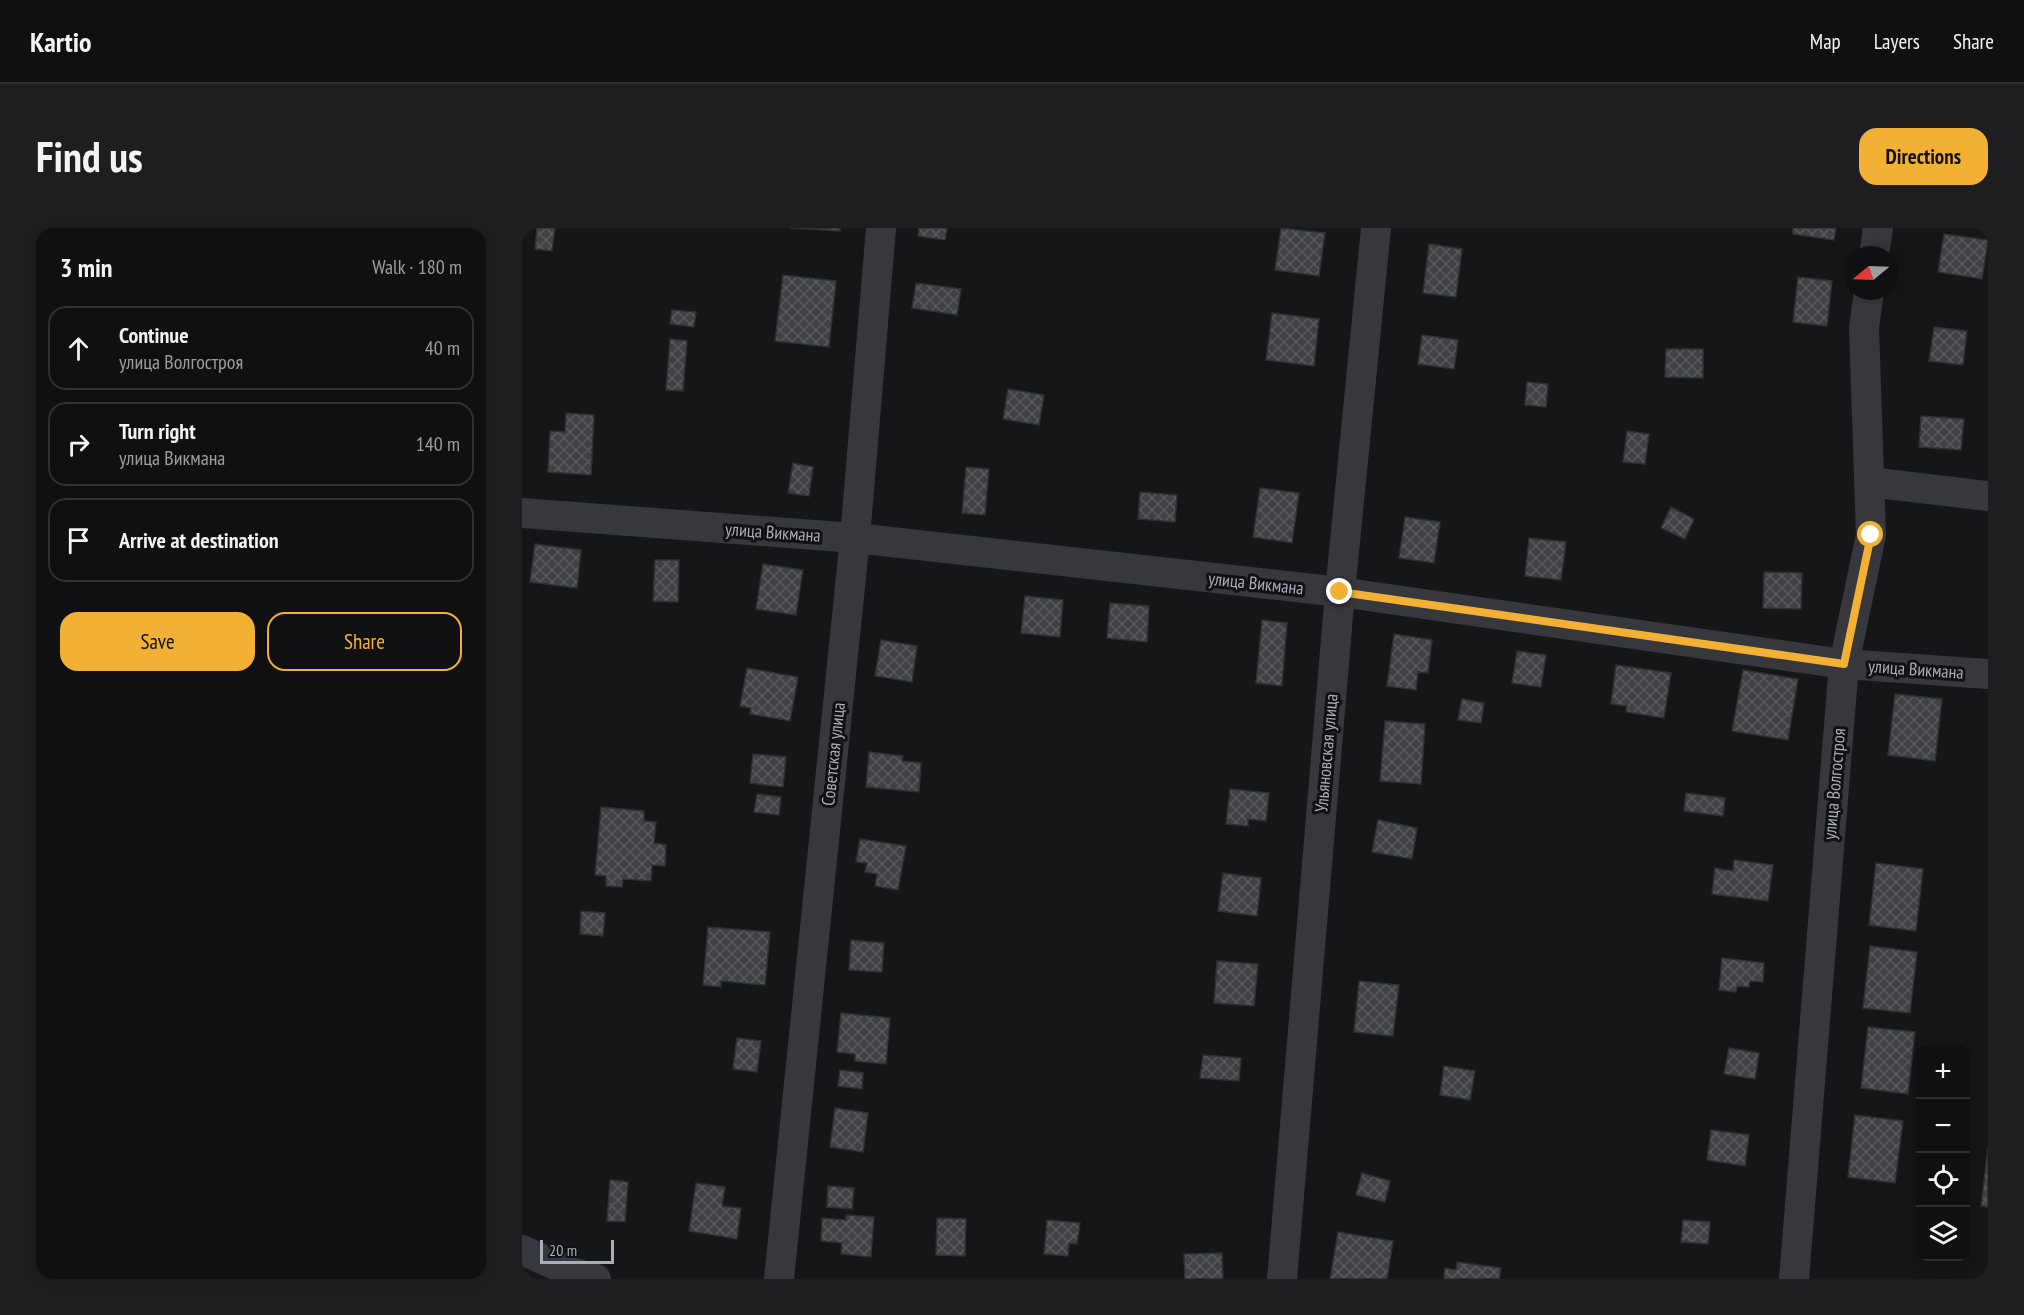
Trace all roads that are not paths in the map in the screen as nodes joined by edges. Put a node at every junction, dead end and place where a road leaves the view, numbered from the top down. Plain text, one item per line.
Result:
1 (880, 228) edge
2 (1376, 228) edge
3 (1878, 228) edge
4 (1875, 246) edge
5 (1868, 300) edge
6 (1869, 482) junction
7 (1988, 496) edge
8 (522, 513) edge
9 (855, 538) junction
10 (1340, 592) junction
11 (1844, 664) junction
12 (1988, 674) edge
13 (522, 1250) edge
14 (596, 1279) edge
15 (779, 1279) edge
16 (1282, 1279) edge
17 (1794, 1279) edge

1 - 9 street, Советская улица
2 - 10 street, Ульяновская улица
3 - 4 street
5 - 6 street, улица Волгостроя
6 - 7 street
6 - 11 street, улица Волгостроя
8 - 9 street, улица Викмана
9 - 10 street, улица Викмана
9 - 15 street, Советская улица
10 - 11 street, улица Викмана
10 - 16 street, Ульяновская улица
11 - 12 street, улица Викмана
11 - 17 street, улица Волгостроя
13 - 14 street

